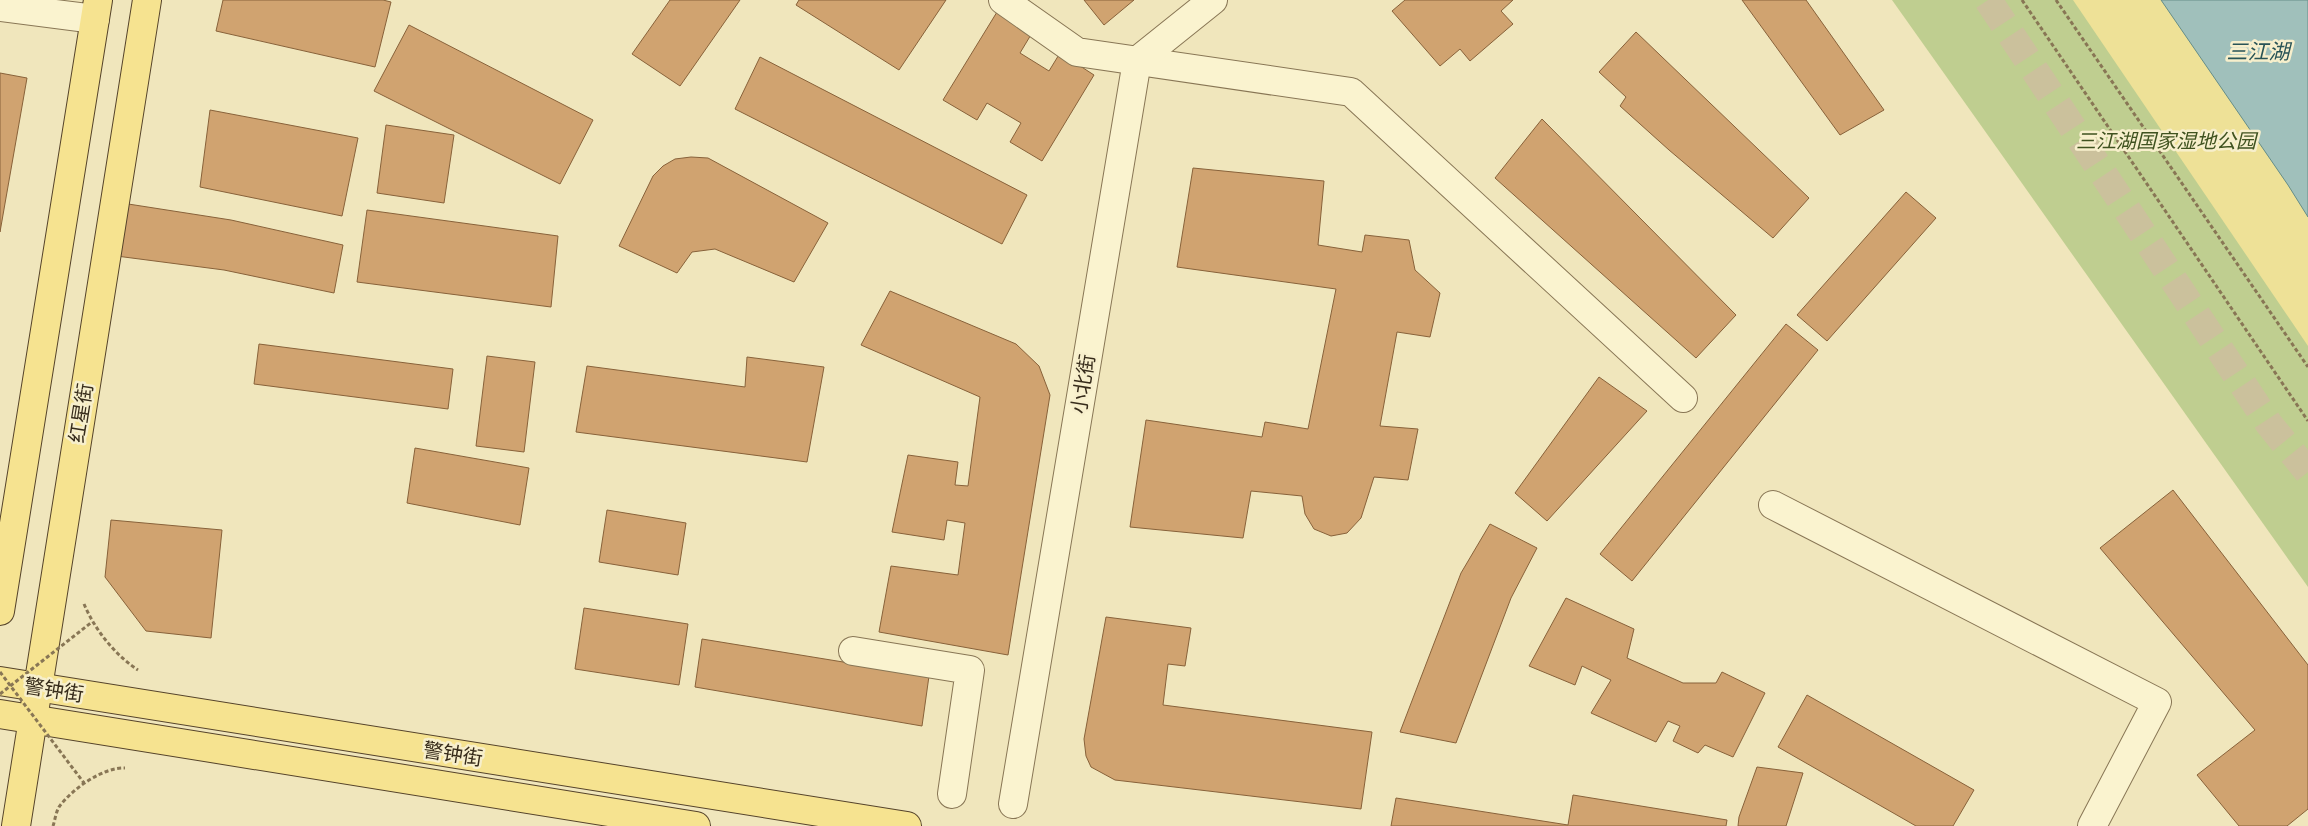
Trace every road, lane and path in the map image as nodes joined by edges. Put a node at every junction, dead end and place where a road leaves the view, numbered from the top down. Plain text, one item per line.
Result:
1 (147, 0) edge
2 (1003, 0) edge
3 (1213, 0) edge
4 (2022, 0) edge
5 (2056, 0) edge
6 (0, 7) edge
7 (96, 10) edge
8 (1137, 61) junction
9 (2308, 367) edge
10 (1683, 398) dead end
11 (2308, 421) edge
12 (1773, 505) dead end
13 (0, 611) edge
14 (853, 651) dead end
15 (0, 672) edge
16 (141, 672) dead end
17 (5, 683) edge
18 (38, 688) junction
19 (0, 694) edge
20 (0, 714) edge
21 (32, 720) junction
22 (134, 768) dead end
23 (84, 782) junction
24 (952, 794) dead end
25 (1013, 804) dead end
26 (16, 826) edge
27 (53, 826) edge
28 (696, 826) edge
29 (907, 826) edge
30 (2092, 826) edge

1 - 18 main road, 红星街
2 - 8 street
3 - 8 street
4 - 11 path
5 - 9 path
6 - 7 street
7 - 13 main road
8 - 10 street
8 - 25 street, 小北街
12 - 30 street
14 - 24 street
15 - 17 path, bridge
16 - 17 path, bridge
17 - 18 main road, 警钟街
17 - 19 path, bridge
17 - 23 path, bridge
18 - 21 main road, 红星街
18 - 29 main road, 警钟街
20 - 21 main road, 警钟街
21 - 26 main road, 红星街
21 - 28 main road, 警钟街
22 - 23 path
23 - 27 path

